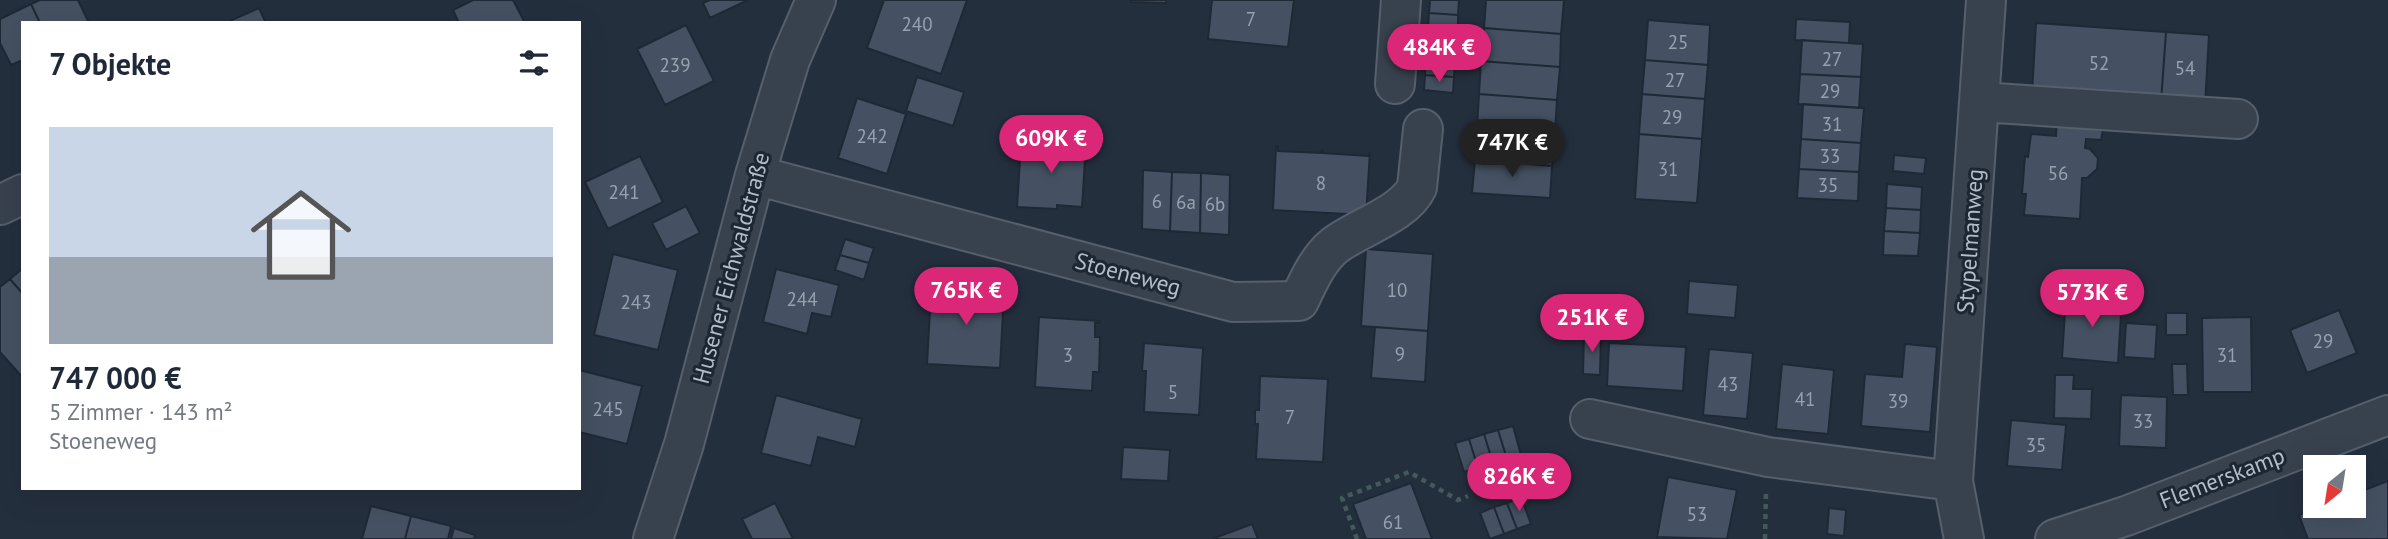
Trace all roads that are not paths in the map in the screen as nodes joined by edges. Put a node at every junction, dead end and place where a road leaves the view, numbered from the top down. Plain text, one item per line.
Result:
1 (816, 0) edge
2 (1401, 0) edge
3 (1980, 1) edge
4 (1395, 84) dead end
5 (1980, 102) junction
6 (2238, 119) dead end
7 (1423, 129) dead end
8 (755, 175) junction
9 (21, 195) edge
10 (0, 205) edge
11 (2388, 415) edge
12 (1590, 419) dead end
13 (1953, 481) junction
14 (653, 539) edge
15 (1964, 539) edge
16 (2055, 539) edge

1 - 8 street, Husener Eichwaldstraße
2 - 4 street
3 - 5 street, Stypelmanweg
5 - 6 street
5 - 13 street, Stypelmanweg
7 - 8 street, Stoeneweg
8 - 14 street, Husener Eichwaldstraße
9 - 10 street
11 - 16 street, Flemerskamp
12 - 13 street
13 - 15 street, Stypelmanweg

